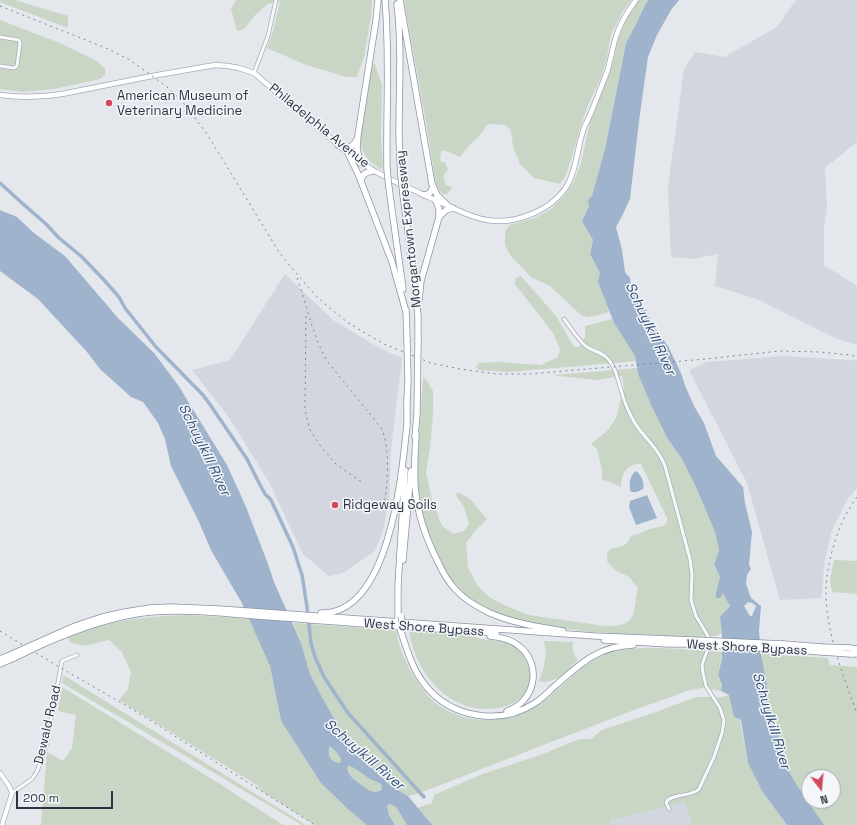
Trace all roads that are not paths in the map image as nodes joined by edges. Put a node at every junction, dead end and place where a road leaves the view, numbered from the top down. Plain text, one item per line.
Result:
1 (276, 0) edge
2 (378, 0) edge
3 (384, 0) edge
4 (396, 0) edge
5 (400, 0) edge
6 (636, 0) edge
7 (0, 37) edge
8 (0, 66) edge
9 (254, 73) junction
10 (0, 95) edge
11 (358, 139) junction
12 (338, 145) junction
13 (348, 153) junction
14 (360, 163) junction
15 (373, 171) junction
16 (361, 181) junction
17 (433, 186) junction
18 (424, 195) junction
19 (435, 200) junction
20 (450, 206) junction
21 (439, 218) junction
22 (406, 312) junction
23 (418, 316) junction
24 (564, 318) dead end
25 (407, 424) junction
26 (416, 434) junction
27 (220, 611) junction
28 (312, 616) junction
29 (400, 617) junction
30 (402, 629) junction
31 (452, 630) junction
32 (595, 636) junction
33 (691, 642) junction
34 (668, 644) junction
35 (857, 649) edge
36 (853, 652) edge
37 (77, 655) dead end
38 (12, 656) junction
39 (0, 659) edge
40 (0, 664) edge
41 (0, 772) edge
42 (12, 793) junction
43 (668, 809) dead end
44 (2, 825) edge

1 - 9 street
2 - 11 highway
3 - 22 highway, Morgantown Expressway, bridge
4 - 23 highway, Morgantown Expressway, bridge
5 - 17 highway
6 - 20 main road, Philadelphia Avenue
7 - 8 street
9 - 10 main road, Philadelphia Avenue
9 - 12 main road, Philadelphia Avenue
11 - 12 highway
11 - 14 highway
12 - 13 main road, Philadelphia Avenue
13 - 14 main road, Philadelphia Avenue
13 - 16 highway
14 - 15 main road, Philadelphia Avenue
15 - 16 highway
15 - 18 main road, Philadelphia Avenue
16 - 22 highway
17 - 18 highway
17 - 20 highway
18 - 19 main road, Philadelphia Avenue
19 - 20 main road, Philadelphia Avenue
19 - 21 highway
20 - 21 highway
21 - 23 highway
22 - 25 highway, Morgantown Expressway, bridge
23 - 26 highway, Morgantown Expressway, bridge
24 - 43 street
25 - 28 highway
25 - 29 highway
26 - 29 highway
26 - 32 highway
27 - 28 highway, West Shore Bypass
27 - 28 highway, West Shore Bypass
27 - 38 highway, West Shore Bypass, bridge
28 - 31 highway, West Shore Bypass
28 - 32 highway, West Shore Bypass
29 - 30 highway, bridge
30 - 31 highway
30 - 34 highway
31 - 34 highway, West Shore Bypass
32 - 33 highway, West Shore Bypass
33 - 34 highway, West Shore Bypass
33 - 36 highway, West Shore Bypass, bridge
35 - 36 highway, West Shore Bypass
37 - 42 street, Dewald Road
38 - 39 highway, West Shore Bypass
38 - 40 highway, West Shore Bypass
41 - 42 street
42 - 44 street

